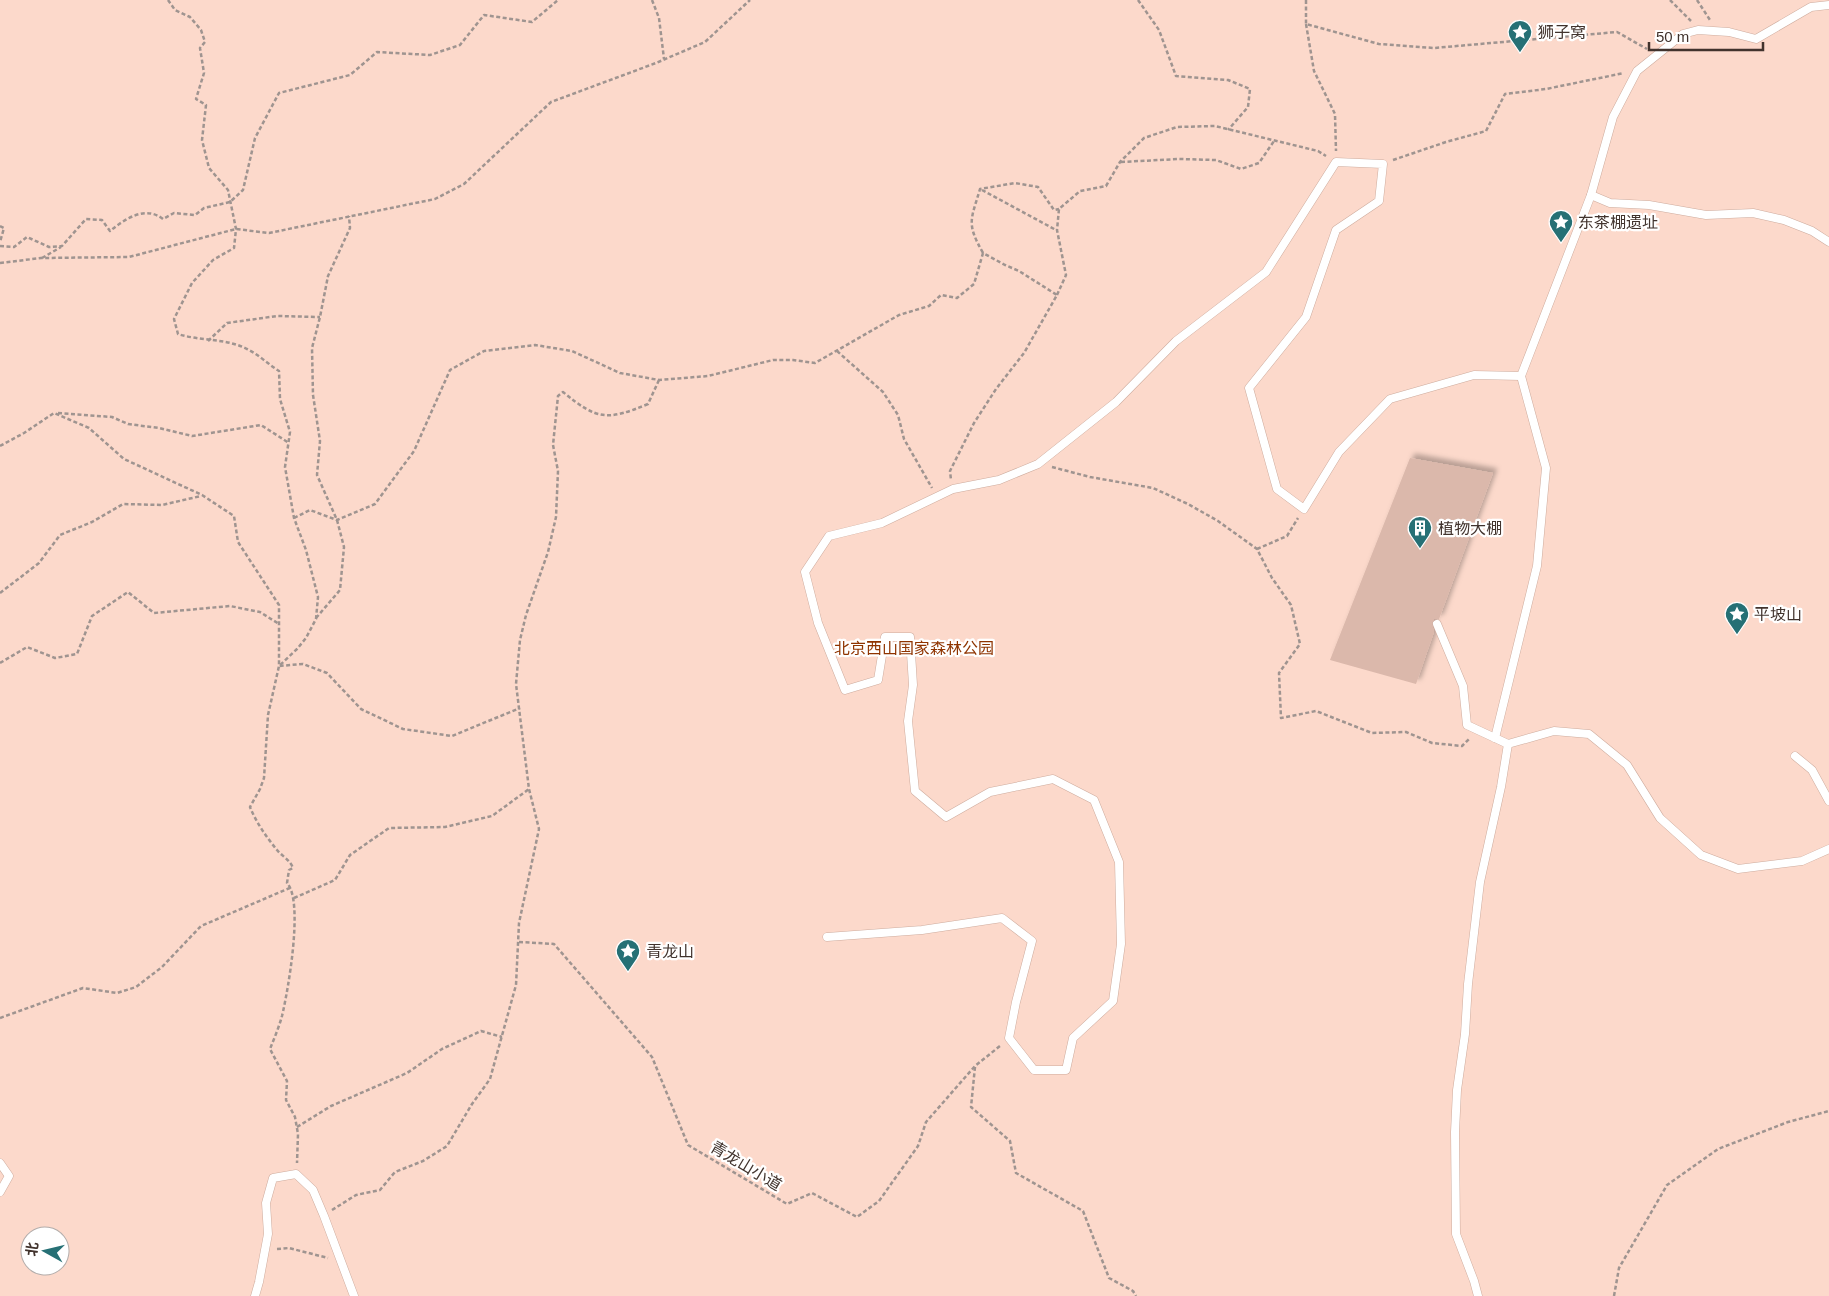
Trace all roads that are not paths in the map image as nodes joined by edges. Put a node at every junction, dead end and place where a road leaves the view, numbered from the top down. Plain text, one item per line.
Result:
1 (1829, 5) edge
2 (1591, 195) junction
3 (1829, 242) edge
4 (1521, 376) junction
5 (1437, 624) dead end
6 (1495, 738) junction
7 (1508, 744) junction
8 (1795, 756) dead end
9 (1829, 801) edge
10 (1829, 849) edge
11 (827, 937) dead end
12 (0, 1163) edge
13 (0, 1192) edge
14 (255, 1296) edge
15 (354, 1296) edge
16 (1478, 1296) edge

1 - 2 lane
2 - 3 lane
2 - 4 lane
4 - 6 lane
4 - 11 lane
5 - 6 lane
6 - 7 lane
7 - 10 lane
7 - 16 lane
8 - 9 lane
12 - 13 lane
14 - 15 lane

